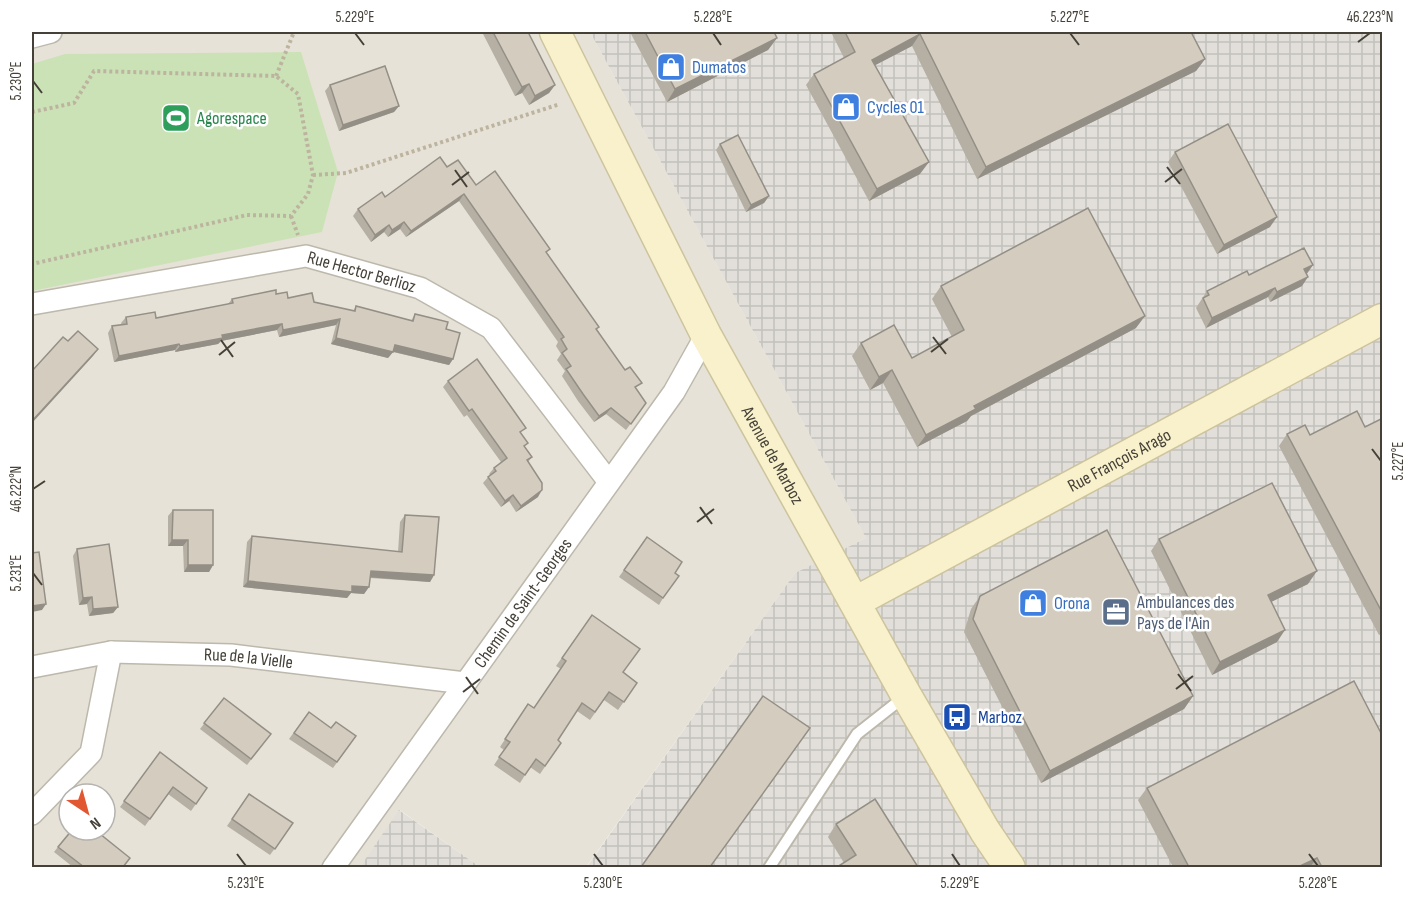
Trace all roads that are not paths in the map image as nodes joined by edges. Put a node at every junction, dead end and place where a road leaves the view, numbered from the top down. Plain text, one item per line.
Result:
1 (51, 32) edge
2 (555, 32) edge
3 (32, 37) edge
4 (32, 304) edge
5 (1383, 319) edge
6 (706, 335) junction
7 (609, 482) junction
8 (855, 602) junction
9 (111, 652) junction
10 (32, 667) edge
11 (465, 683) junction
12 (906, 695) junction
13 (32, 814) edge
14 (333, 867) edge
15 (769, 867) edge
16 (1010, 867) edge

1 - 3 street
2 - 6 main road, Avenue de Marboz
4 - 7 street, Rue Hector Berlioz
5 - 8 main road, Rue François Arago
6 - 7 street, Chemin de Saint-Georges
6 - 8 main road, Avenue de Marboz
7 - 11 street, Chemin de Saint-Georges
8 - 12 main road, Avenue de Marboz
9 - 10 street, Rue de la Vielle
9 - 11 street, Rue de la Vielle
9 - 13 street
11 - 14 street, Chemin de Saint-Georges
12 - 15 lane
12 - 16 main road, Avenue de Marboz

